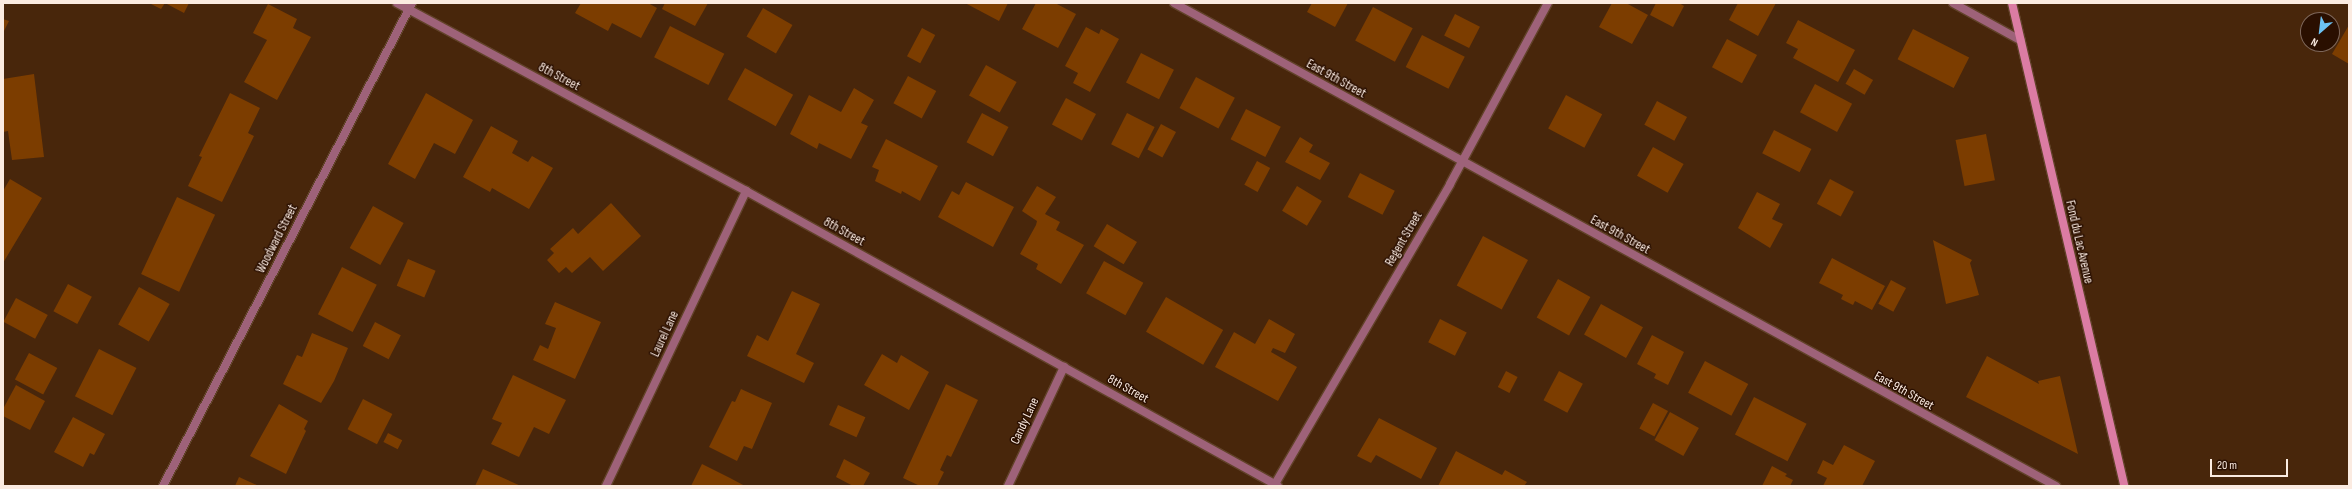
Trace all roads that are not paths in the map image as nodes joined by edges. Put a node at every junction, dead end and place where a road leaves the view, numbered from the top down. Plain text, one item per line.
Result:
1 (397, 3) edge
2 (1174, 3) edge
3 (1548, 3) edge
4 (1953, 3) edge
5 (2012, 3) edge
6 (410, 6) edge
7 (2020, 40) junction
8 (1462, 162) junction
9 (746, 191) junction
10 (1064, 367) junction
11 (1276, 485) edge
12 (163, 486) edge
13 (606, 486) edge
14 (1008, 486) edge
15 (2056, 486) edge
16 (2124, 486) edge

1 - 6 street, 8th Street
2 - 8 street, East 9th Street
3 - 8 street, Regent Street
4 - 7 street
5 - 7 main road, Fond du Lac Avenue
6 - 9 street, 8th Street
6 - 12 street, Woodward Street
7 - 16 main road, Fond du Lac Avenue
8 - 11 street, Regent Street
8 - 15 street, East 9th Street
9 - 10 street, 8th Street
9 - 13 street, Laurel Lane
10 - 11 street, 8th Street
10 - 14 street, Candy Lane

